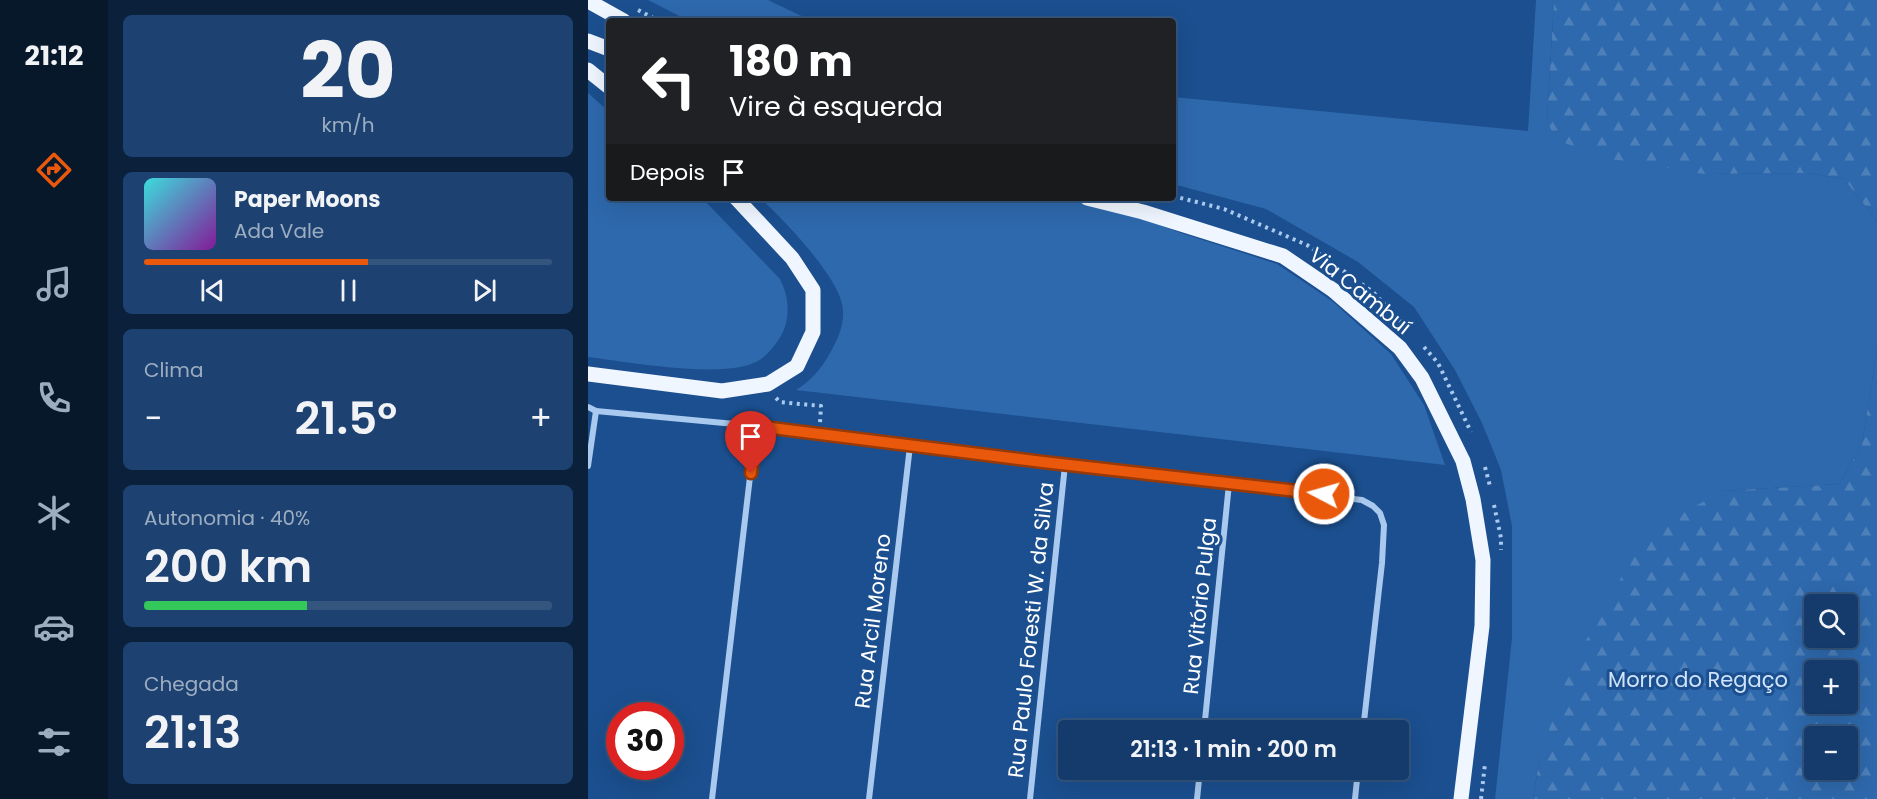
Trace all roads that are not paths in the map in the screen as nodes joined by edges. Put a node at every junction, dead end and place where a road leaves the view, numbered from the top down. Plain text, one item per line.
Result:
1 (588, 1) edge
2 (619, 18) edge
3 (588, 41) edge
4 (606, 48) edge
5 (588, 70) edge
6 (606, 85) edge
7 (739, 201) edge
8 (1099, 201) edge
9 (588, 374) edge
10 (588, 407) edge
11 (596, 411) junction
12 (588, 413) edge
13 (756, 426) junction
14 (910, 446) junction
15 (1065, 465) junction
16 (588, 466) edge
17 (1229, 484) junction
18 (1205, 720) edge
19 (1364, 720) edge
20 (1199, 780) edge
21 (1357, 780) edge
22 (712, 799) edge
23 (869, 799) edge
24 (1030, 799) edge
25 (1197, 799) edge
26 (1355, 799) edge
27 (1461, 799) edge

1 - 2 main road
3 - 4 main road
5 - 6 main road
7 - 9 main road
8 - 27 main road, Via Cambuí
10 - 11 street
11 - 12 street
11 - 13 street
11 - 16 street
13 - 14 street
13 - 22 street
14 - 15 street
14 - 23 street, Rua Arcil Moreno
15 - 17 street
15 - 24 street, Rua Paulo Foresti W. da Silva
17 - 18 street, Rua Vitório Pulga
17 - 19 street
20 - 25 street
21 - 26 street

